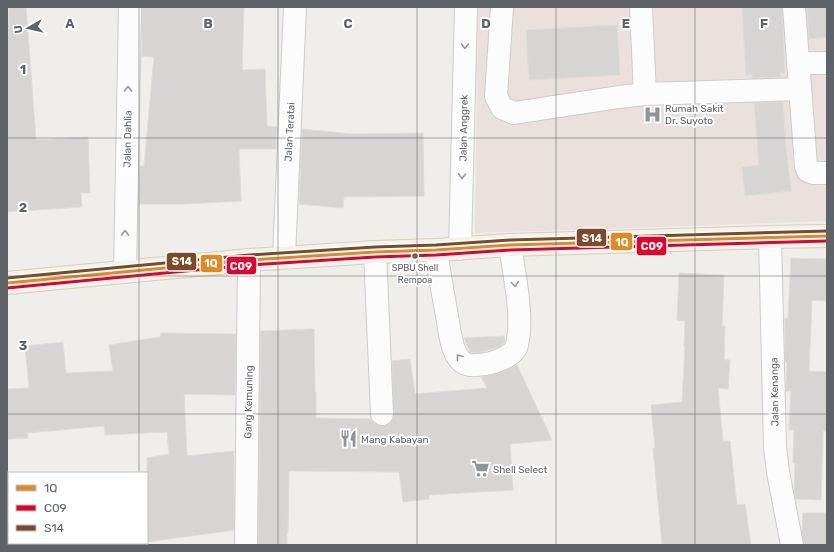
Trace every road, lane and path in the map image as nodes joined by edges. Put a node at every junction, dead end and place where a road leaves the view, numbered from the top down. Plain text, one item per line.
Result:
1 (130, 7) edge
2 (295, 7) edge
3 (466, 7) edge
4 (502, 7) edge
5 (641, 7) edge
6 (794, 7) edge
7 (798, 63) junction
8 (827, 63) edge
9 (800, 89) junction
10 (645, 94) junction
11 (827, 173) edge
12 (827, 236) edge
13 (770, 237) junction
14 (510, 245) junction
15 (460, 249) junction
16 (436, 250) junction
17 (375, 252) junction
18 (284, 257) junction
19 (249, 260) junction
20 (125, 272) junction
21 (7, 283) edge
22 (382, 414) dead end
23 (246, 545) edge
24 (792, 545) edge

20 -> 1 street, Jalan Dahlia
2 - 18 street, Jalan Teratai
3 -> 15 street, Jalan Anggrek
4 - 10 street
5 - 10 street
6 - 7 street
7 - 8 street
7 - 9 street
9 - 10 street
9 - 11 street
12 - 13 main road
13 - 14 main road
13 - 24 street, Jalan Kenanga
14 - 15 main road
14 -> 16 street
15 - 16 main road
16 - 17 main road
17 - 18 main road
17 - 22 street
18 - 19 main road
19 - 20 main road
19 - 23 street, Gang Kemuning
20 - 21 main road

